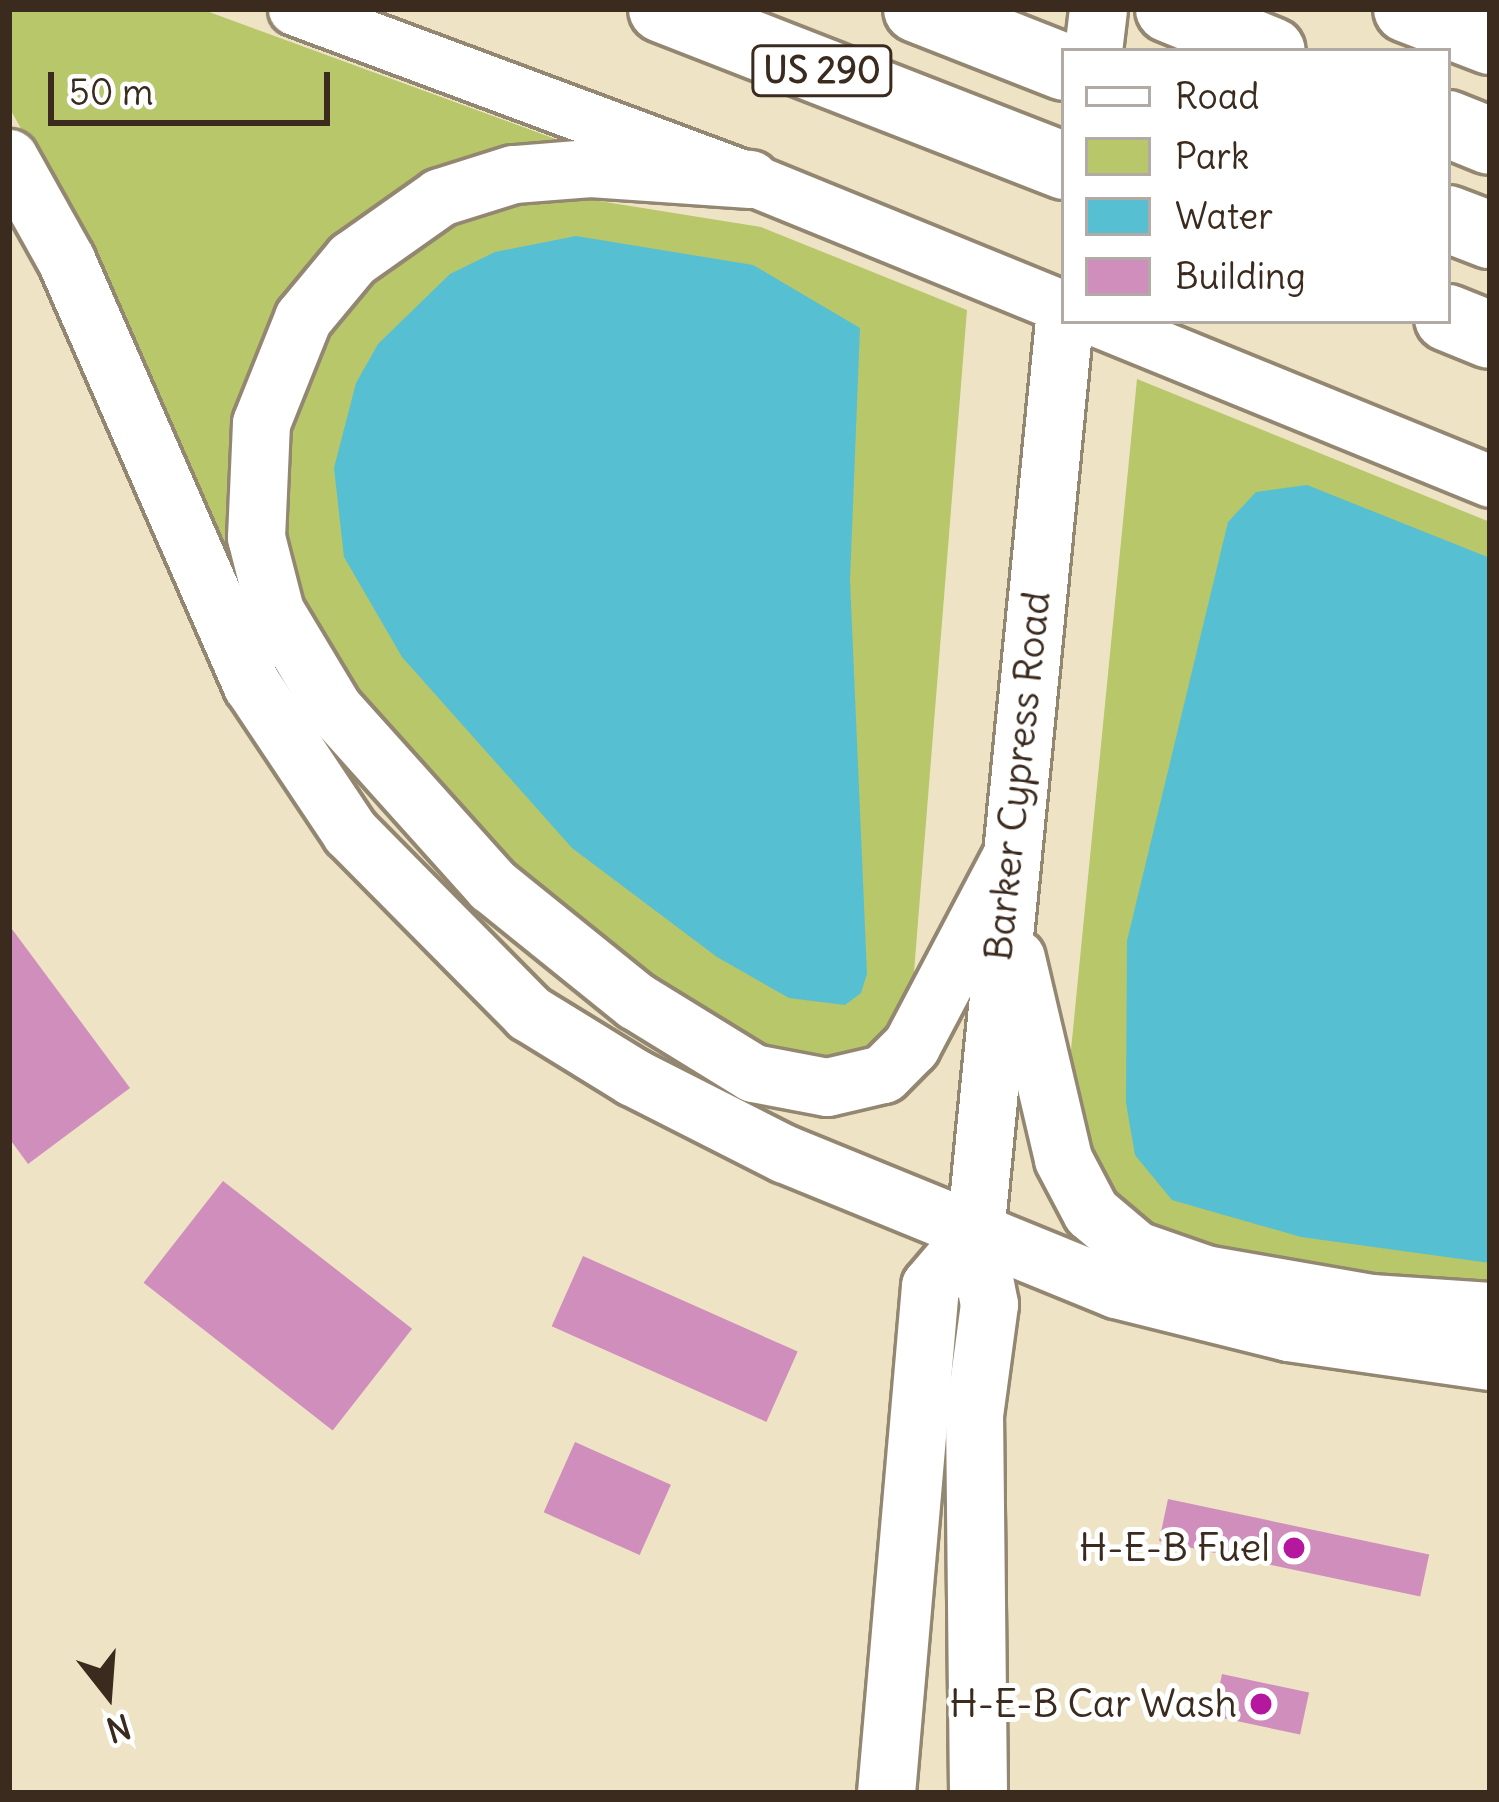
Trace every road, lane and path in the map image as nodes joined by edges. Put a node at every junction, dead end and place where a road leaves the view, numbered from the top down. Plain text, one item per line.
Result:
1 (294, 9) edge
2 (662, 9) edge
3 (916, 9) edge
4 (1098, 9) edge
5 (1169, 9) edge
6 (1407, 9) edge
7 (1490, 41) edge
8 (1093, 48) edge
9 (1265, 48) edge
10 (1061, 66) edge
11 (1451, 125) edge
12 (1490, 141) edge
13 (9, 158) edge
14 (1061, 165) edge
15 (750, 179) junction
16 (1451, 220) edge
17 (1490, 235) edge
18 (1061, 306) edge
19 (1451, 319) edge
20 (1064, 324) edge
21 (1105, 324) edge
22 (1490, 335) edge
23 (1490, 482) edge
24 (1011, 856) junction
25 (1005, 913) junction
26 (975, 1233) junction
27 (1490, 1311) edge
28 (1490, 1361) edge
29 (886, 1793) edge
30 (978, 1793) edge

1 - 15 main road
2 - 14 highway, US 290
3 - 10 highway
4 - 8 main road
5 - 9 highway
6 - 7 highway
11 - 12 highway
13 - 26 main road
15 - 18 main road
15 - 24 main road
16 - 17 highway
19 - 22 highway
20 - 24 main road, Barker Cypress Road
21 - 23 main road
24 - 25 main road, Barker Cypress Road
25 - 26 main road, Barker Cypress Road
25 - 27 main road
26 - 28 main road
26 - 29 main road
26 - 30 main road, Barker Cypress Road

